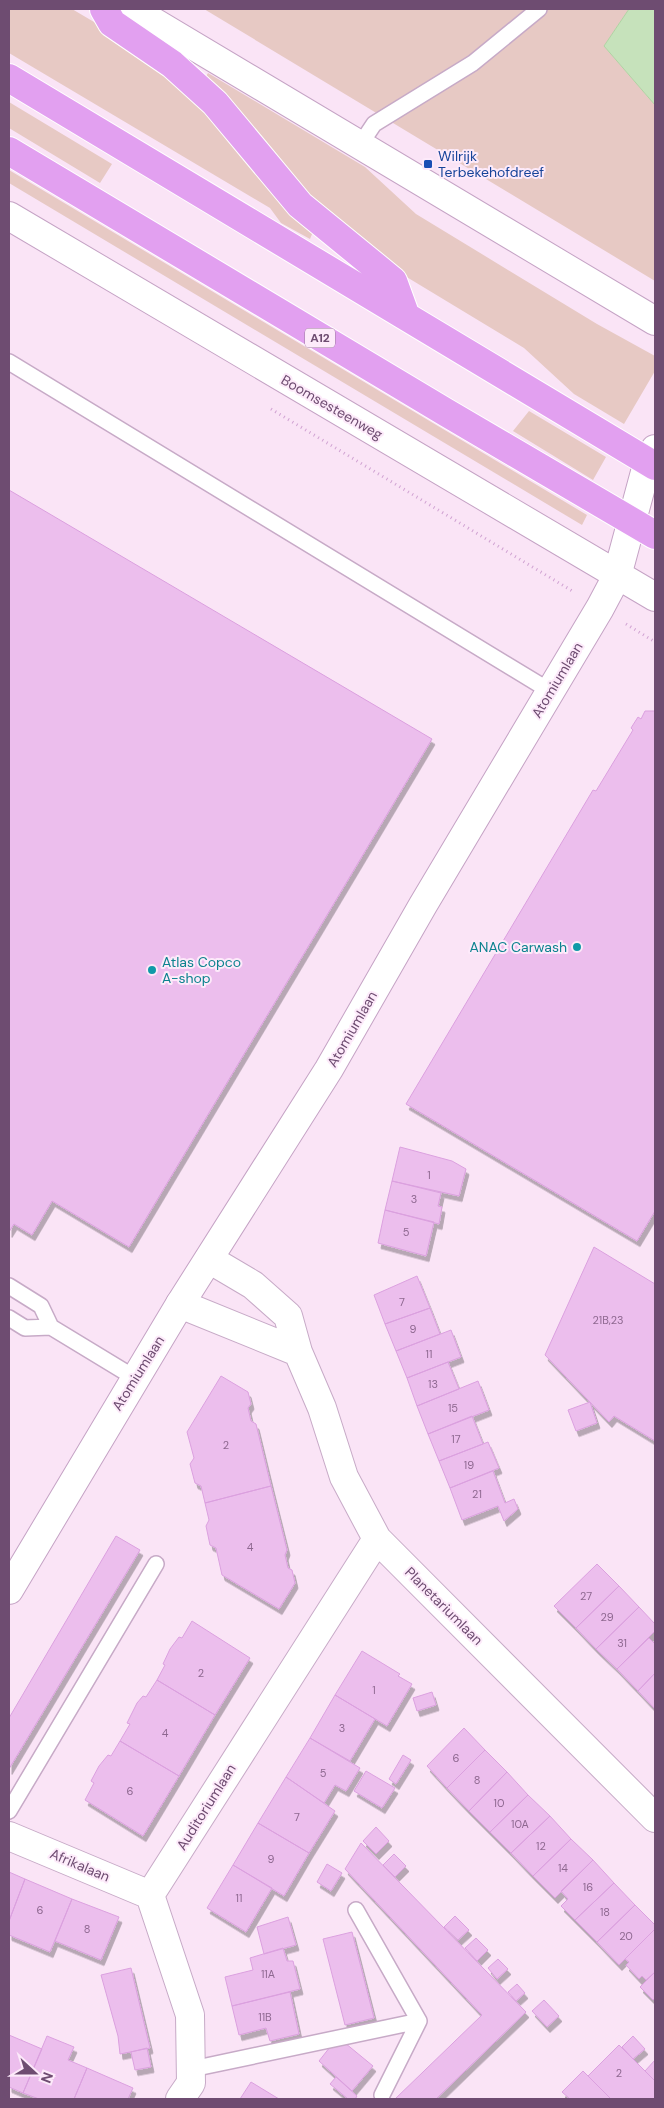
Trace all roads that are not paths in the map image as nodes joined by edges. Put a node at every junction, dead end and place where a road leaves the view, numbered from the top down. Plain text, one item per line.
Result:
1 (104, 9) edge
2 (132, 9) edge
3 (539, 9) edge
4 (9, 78) edge
5 (360, 145) junction
6 (9, 151) edge
7 (9, 216) edge
8 (405, 314) junction
9 (655, 321) edge
10 (9, 362) edge
11 (653, 459) edge
12 (644, 528) edge
13 (617, 576) junction
14 (655, 598) edge
15 (550, 691) junction
16 (209, 1259) junction
17 (9, 1286) edge
18 (180, 1304) junction
19 (9, 1318) edge
20 (51, 1328) junction
21 (298, 1352) junction
22 (135, 1378) junction
23 (376, 1539) junction
24 (156, 1564) dead end
25 (9, 1590) edge
26 (9, 1811) edge
27 (655, 1818) edge
28 (9, 1836) edge
29 (150, 1895) junction
30 (356, 1910) dead end
31 (419, 2021) junction
32 (192, 2069) junction
33 (382, 2094) dead end
34 (180, 2099) edge

1 - 8 highway
2 - 5 street
3 - 5 lane
4 - 8 highway
5 - 9 street
6 - 12 highway, A12
7 - 13 street, Boomsesteenweg
8 - 11 highway
10 - 15 lane
11 - 12 street, Atomiumlaan
12 - 13 street, Atomiumlaan
13 - 14 street, Boomsesteenweg
13 - 15 street, Atomiumlaan
15 - 16 street, Atomiumlaan
16 - 18 street, Atomiumlaan
16 - 21 street, Planetariumlaan
17 - 20 lane
18 - 21 street
18 - 22 street, Atomiumlaan
19 - 20 lane
20 - 22 lane
21 - 23 street, Planetariumlaan
22 - 25 street, Atomiumlaan
23 - 27 street, Planetariumlaan
23 - 29 street, Auditoriumlaan
24 - 26 lane
28 - 29 street, Afrikalaan
29 - 32 street
30 - 31 lane
31 - 32 lane
31 - 33 lane
32 - 34 street

